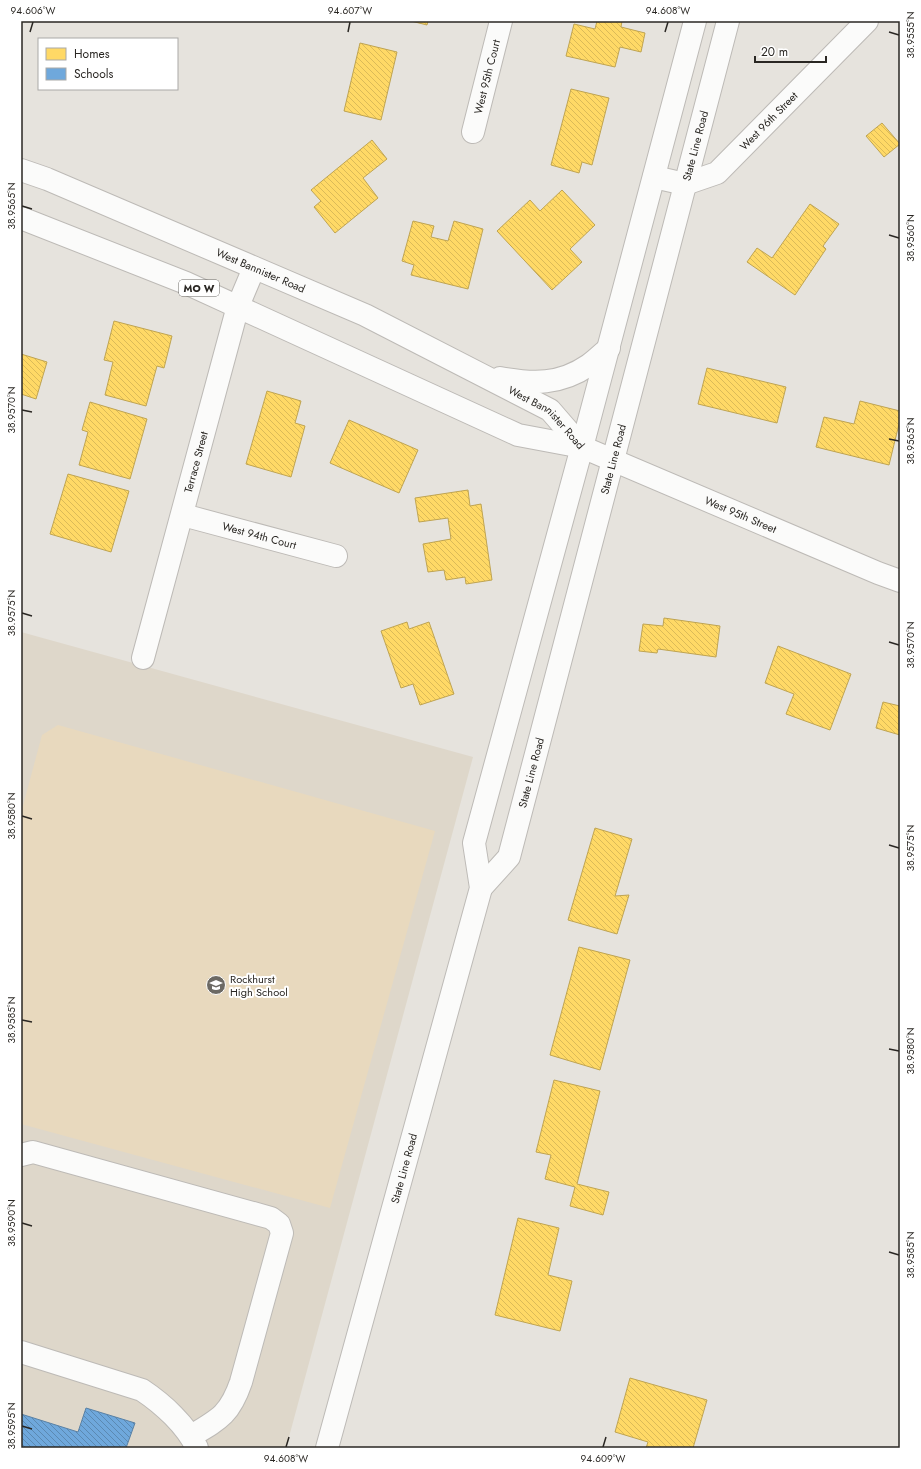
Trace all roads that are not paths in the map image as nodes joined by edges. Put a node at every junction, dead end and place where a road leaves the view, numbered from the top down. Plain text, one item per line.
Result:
1 (501, 21) edge
2 (695, 21) edge
3 (728, 21) edge
4 (867, 21) edge
5 (473, 132) dead end
6 (21, 170) edge
7 (654, 177) junction
8 (685, 184) junction
9 (21, 218) edge
10 (254, 268) junction
11 (238, 306) junction
12 (609, 348) junction
13 (483, 376) junction
14 (582, 447) junction
15 (613, 461) junction
16 (182, 515) junction
17 (336, 556) dead end
18 (900, 581) edge
19 (143, 658) dead end
20 (481, 888) junction
21 (21, 1155) edge
22 (21, 1352) edge
23 (194, 1442) edge
24 (327, 1448) edge

1 - 5 main road, West 95th Court
2 - 7 main road, State Line Road
3 - 8 main road, State Line Road
4 - 8 main road, West 96th Street
6 - 10 main road, West Bannister Road
7 - 8 main road
7 - 12 main road, State Line Road
8 - 15 main road, State Line Road
9 - 11 main road, West Bannister Road / MO W
10 - 11 main road, Terrace Street
10 - 13 main road, West Bannister Road
11 - 14 main road, West Bannister Road / MO W
11 - 16 main road, Terrace Street
12 - 13 main road
12 - 14 main road, State Line Road
13 - 14 main road, West Bannister Road
14 - 15 main road, West 95th Street
14 - 20 main road, State Line Road
15 - 18 main road, West 95th Street
15 - 20 main road, State Line Road
16 - 17 main road, West 94th Court
16 - 19 main road, Terrace Street
20 - 24 main road, State Line Road
21 - 23 main road
22 - 23 main road

